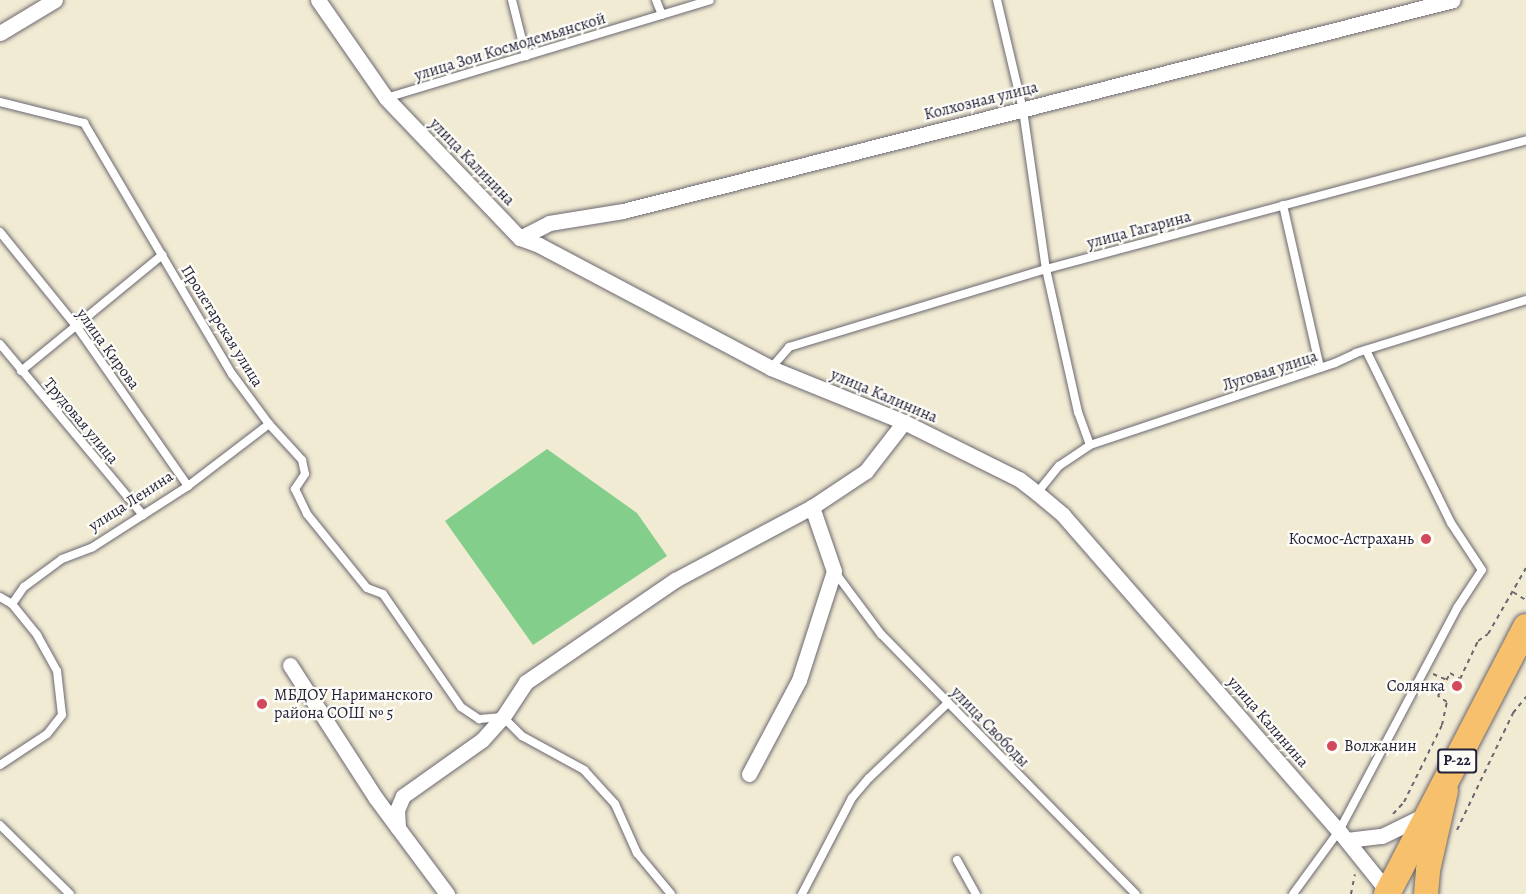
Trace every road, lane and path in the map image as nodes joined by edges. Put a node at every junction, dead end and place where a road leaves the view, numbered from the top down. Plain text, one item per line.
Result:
1 (55, 0) edge
2 (318, 0) edge
3 (512, 0) edge
4 (656, 0) edge
5 (710, 0) edge
6 (997, 0) edge
7 (1453, 0) edge
8 (662, 15) junction
9 (0, 33) edge
10 (526, 56) junction
11 (386, 98) junction
12 (0, 102) edge
13 (1023, 110) junction
14 (1526, 140) edge
15 (1283, 205) junction
16 (0, 232) edge
17 (520, 238) junction
18 (162, 255) junction
19 (1046, 269) junction
20 (1526, 300) edge
21 (77, 327) junction
22 (0, 344) edge
23 (1366, 350) junction
24 (771, 368) junction
25 (1320, 368) junction
26 (21, 371) junction
27 (904, 422) junction
28 (269, 424) junction
29 (1090, 445) junction
30 (188, 486) junction
31 (1037, 493) junction
32 (812, 507) junction
33 (143, 515) junction
34 (1526, 568) edge
35 (834, 571) junction
36 (1512, 592) junction
37 (0, 597) edge
38 (1526, 600) edge
39 (12, 604) junction
40 (1526, 627) edge
41 (290, 665) dead end
42 (1425, 670) junction
43 (1447, 680) junction
44 (1526, 697) edge
45 (948, 703) junction
46 (503, 717) junction
47 (0, 765) edge
48 (749, 774) dead end
49 (1449, 777) junction
50 (1429, 813) junction
51 (0, 825) edge
52 (398, 828) junction
53 (1456, 831) dead end
54 (1343, 835) junction
55 (1377, 837) junction
56 (957, 860) dead end
57 (1363, 860) junction
58 (1388, 893) edge
59 (70, 894) edge
60 (447, 894) edge
61 (671, 894) edge
62 (802, 894) edge
63 (976, 894) edge
64 (1136, 894) edge
65 (1293, 894) edge
66 (1351, 894) edge
67 (1426, 894) edge

1 - 9 street
2 - 11 street, улица Калинина
3 - 10 lane
4 - 8 lane
5 - 8 lane, улица Зои Космодемьянской
6 - 13 lane
7 - 13 street, Колхозная улица
8 - 10 lane, улица Зои Космодемьянской
10 - 11 lane, улица Зои Космодемьянской
11 - 17 street, улица Калинина
12 - 18 lane, Пролетарская улица
13 - 17 street, Колхозная улица
13 - 19 lane
14 - 15 lane, улица Гагарина
15 - 19 lane, улица Гагарина
15 - 25 lane
16 - 21 lane, улица Кирова
17 - 24 street, улица Калинина
18 - 21 lane
18 - 28 lane, Пролетарская улица
19 - 24 lane, улица Гагарина
19 - 29 lane
20 - 23 lane, Луговая улица
21 - 26 lane
21 - 30 lane, улица Кирова
22 - 26 lane, Трудовая улица
23 - 25 lane, Луговая улица
23 - 42 lane
24 - 27 street, улица Калинина
25 - 29 lane, Луговая улица
26 - 33 lane, Трудовая улица
27 - 31 street, улица Калинина
27 - 32 street
28 - 30 lane, улица Ленина
28 - 46 lane, Пролетарская улица
29 - 31 lane, Луговая улица
30 - 33 lane, улица Ленина
31 - 54 street, улица Калинина
32 - 35 street
32 - 46 street
33 - 39 lane, улица Ленина
34 - 36 path
35 - 45 lane, улица Свободы
35 - 48 street
36 - 38 path
36 - 43 path
37 - 39 lane
39 - 47 lane
40 - 49 highway, Р-22
41 - 52 street
42 - 43 path
42 - 54 lane
43 - 55 path
44 - 53 path
45 - 62 lane
45 - 64 lane, улица Свободы
46 - 52 street
46 - 61 lane
49 - 50 highway, Р-22
49 - 67 main road
50 - 55 street
50 - 58 highway, Р-22
51 - 59 lane
52 - 60 street
54 - 55 street
54 - 57 street, улица Калинина
54 - 65 lane
56 - 63 lane
57 - 58 street, улица Калинина
57 - 66 path

